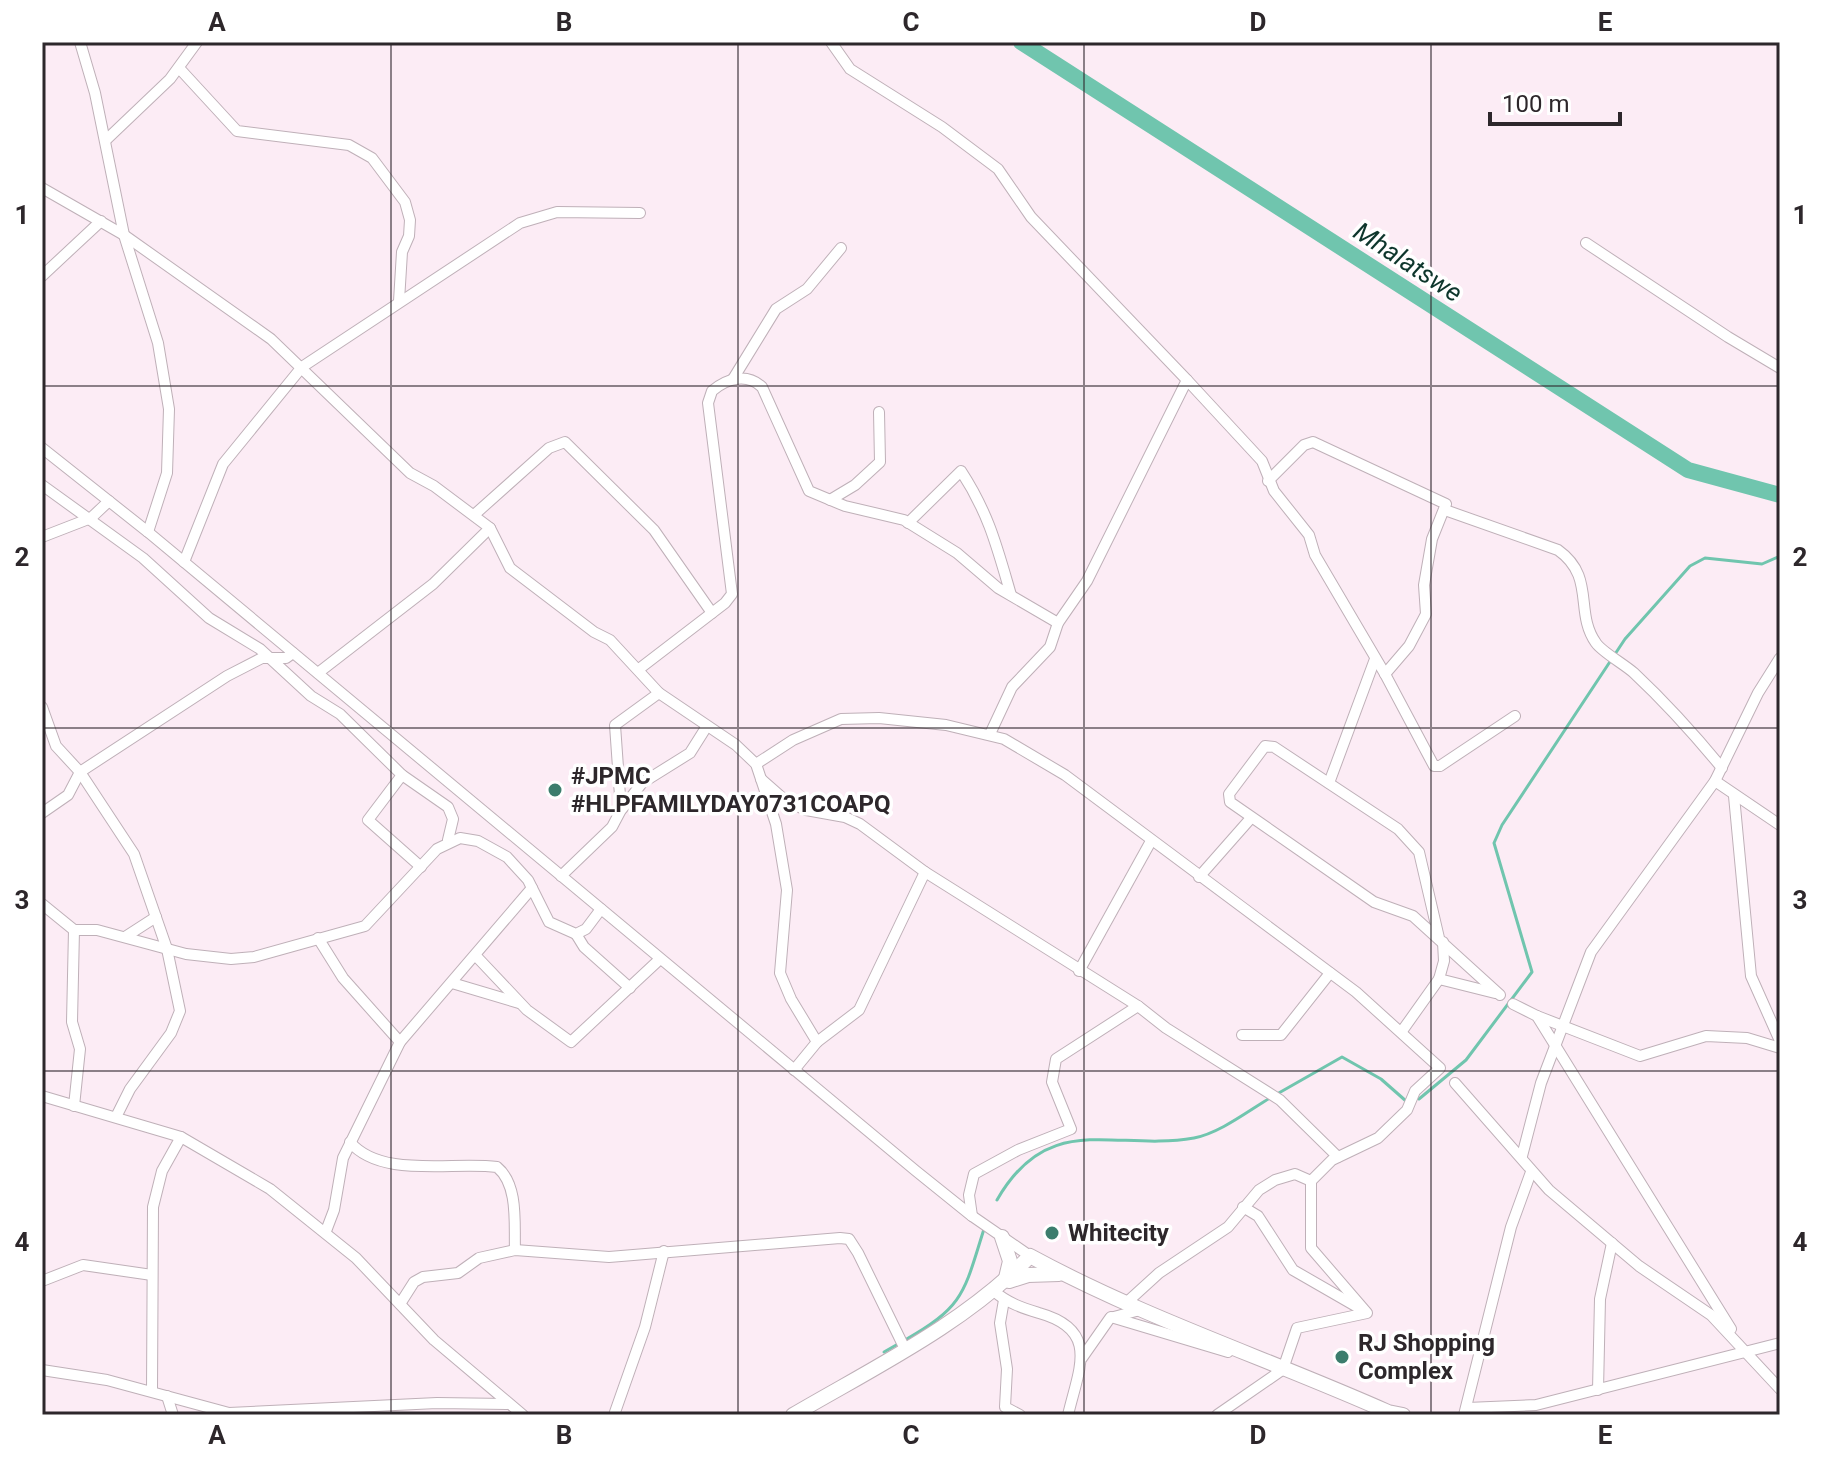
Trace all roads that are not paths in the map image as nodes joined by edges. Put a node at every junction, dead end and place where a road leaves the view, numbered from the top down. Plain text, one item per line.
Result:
1 (80, 42) edge
2 (197, 42) edge
3 (831, 42) edge
4 (179, 68) junction
5 (106, 140) junction
6 (42, 188) edge
7 (640, 213) dead end
8 (101, 221) junction
9 (124, 235) junction
10 (1586, 243) dead end
11 (841, 248) dead end
12 (42, 276) edge
13 (399, 301) junction
14 (302, 367) junction
15 (1780, 368) edge
16 (733, 379) junction
17 (1187, 380) junction
18 (879, 412) dead end
19 (42, 448) edge
20 (1268, 481) junction
21 (42, 485) edge
22 (830, 500) junction
23 (109, 501) junction
24 (1445, 510) junction
25 (474, 515) junction
26 (87, 520) junction
27 (908, 523) junction
28 (490, 528) junction
29 (148, 532) junction
30 (42, 537) edge
31 (184, 562) junction
32 (1011, 595) junction
33 (712, 613) junction
34 (1058, 623) junction
35 (293, 653) junction
36 (269, 657) junction
37 (1780, 658) edge
38 (1375, 659) junction
39 (639, 669) junction
40 (318, 673) junction
41 (1385, 674) junction
42 (659, 693) junction
43 (42, 707) edge
44 (1515, 716) dead end
45 (707, 726) junction
46 (990, 734) junction
47 (756, 764) junction
48 (1722, 768) junction
49 (80, 772) junction
50 (402, 775) junction
51 (760, 777) junction
52 (1715, 781) junction
53 (1329, 783) junction
54 (1734, 796) junction
55 (621, 810) junction
56 (42, 813) edge
57 (1251, 818) junction
58 (1780, 825) edge
59 (448, 840) junction
60 (1151, 841) junction
61 (421, 867) junction
62 (925, 872) junction
63 (561, 876) junction
64 (1199, 877) junction
65 (532, 888) junction
66 (42, 904) edge
67 (601, 909) junction
68 (156, 917) junction
69 (74, 930) junction
70 (576, 934) junction
71 (125, 937) junction
72 (318, 938) junction
73 (1441, 940) junction
74 (167, 949) junction
75 (476, 956) junction
76 (660, 959) junction
77 (1079, 971) junction
78 (1330, 973) junction
79 (1439, 979) junction
80 (452, 983) junction
81 (630, 988) junction
82 (1513, 1004) dead end
83 (522, 1005) junction
84 (1138, 1006) junction
85 (1537, 1016) junction
86 (1564, 1027) junction
87 (1402, 1031) junction
88 (1242, 1035) dead end
89 (1780, 1041) edge
90 (400, 1042) junction
91 (817, 1042) junction
92 (1780, 1048) edge
93 (1555, 1050) junction
94 (794, 1070) junction
95 (1455, 1083) dead end
96 (42, 1096) edge
97 (74, 1106) junction
98 (116, 1117) junction
99 (181, 1137) junction
100 (350, 1142) junction
101 (1522, 1156) junction
102 (1338, 1157) junction
103 (1531, 1172) junction
104 (1311, 1181) junction
105 (1243, 1207) junction
106 (972, 1216) junction
107 (326, 1231) junction
108 (1002, 1237) junction
109 (1612, 1243) junction
110 (515, 1250) junction
111 (664, 1251) junction
112 (1030, 1256) junction
113 (152, 1275) junction
114 (1064, 1275) junction
115 (42, 1281) edge
116 (1001, 1291) junction
117 (400, 1304) junction
118 (1125, 1304) junction
119 (1140, 1310) junction
120 (1367, 1313) junction
121 (1111, 1317) junction
122 (1735, 1337) junction
123 (1780, 1343) edge
124 (905, 1349) junction
125 (1746, 1354) junction
126 (1081, 1359) junction
127 (1284, 1366) junction
128 (42, 1370) edge
129 (1780, 1389) edge
130 (1598, 1390) junction
131 (152, 1391) junction
132 (167, 1396) junction
133 (507, 1404) junction
134 (1465, 1412) edge
135 (802, 1413) edge
136 (227, 1414) edge
137 (1387, 1414) edge
138 (173, 1415) edge
139 (523, 1415) edge
140 (614, 1415) edge
141 (1020, 1415) edge
142 (1068, 1415) edge
143 (1217, 1415) edge
144 (1403, 1415) edge

1 - 5 street
2 - 4 street
3 - 17 street
4 - 5 street
4 - 13 street
5 - 9 street
6 - 8 street
7 - 13 street
8 - 9 street
8 - 12 street
9 - 14 street
9 - 29 street
10 - 15 street
11 - 16 street
13 - 14 street
14 - 25 street
14 - 31 street
16 - 22 street
16 - 33 street
17 - 20 street
17 - 34 street
18 - 22 street
19 - 23 street
20 - 24 street
20 - 38 street
21 - 26 street
22 - 27 street
23 - 26 street
23 - 29 street
24 - 41 street
24 - 48 street
25 - 28 street
25 - 33 street
26 - 30 street
26 - 36 street
27 - 32 street
27 - 32 street
28 - 39 street
28 - 40 street
29 - 31 street
31 - 35 street
32 - 34 street
33 - 39 street
34 - 46 street
35 - 36 street
35 - 40 street
36 - 49 street
36 - 50 street
37 - 48 street
38 - 41 street
38 - 53 street
39 - 42 street
40 - 63 street
41 - 44 street
42 - 45 street
42 - 55 street
43 - 49 street
45 - 47 street
45 - 55 street
46 - 47 street
46 - 60 street
47 - 51 street
48 - 52 street
49 - 56 street
49 - 68 street
50 - 59 street
50 - 61 street
51 - 62 street
51 - 91 street
52 - 54 street
52 - 86 street
53 - 57 street
53 - 73 street
54 - 58 street
54 - 89 street
55 - 63 street
57 - 64 street
57 - 73 street
59 - 61 street
59 - 65 street
60 - 64 street
60 - 77 street
61 - 72 street
62 - 77 street
62 - 91 street
63 - 67 street
64 - 78 street
65 - 70 street
65 - 75 street
66 - 69 street
67 - 70 street
67 - 76 street
68 - 71 street
68 - 74 street
69 - 71 street
69 - 97 street
70 - 81 street
71 - 74 street
72 - 74 street
72 - 90 street
73 - 79 street
73 - 79 street
74 - 98 street
75 - 80 street
75 - 83 street
76 - 81 street
76 - 94 street
77 - 84 street
78 - 87 street
78 - 88 street
79 - 87 street
80 - 83 street
80 - 90 street
81 - 83 street
82 - 85 street
84 - 102 street
84 - 106 street
85 - 86 street
85 - 93 street
86 - 92 street
86 - 93 street
87 - 102 street
90 - 100 street
91 - 94 street
93 - 101 street
93 - 122 street
94 - 106 street
95 - 101 street
96 - 97 street
97 - 98 street
98 - 99 street
99 - 107 street
99 - 113 street
100 - 107 street
100 - 110 street
101 - 103 street
102 - 104 street
103 - 109 street
103 - 134 street
104 - 105 street
104 - 120 street
105 - 118 street
105 - 120 street
106 - 108 street
107 - 117 street
108 - 112 street
108 - 116 street
109 - 122 street
109 - 130 street
110 - 111 street
110 - 117 street
111 - 124 street
111 - 140 street
112 - 114 street
112 - 116 street
113 - 115 street
113 - 131 street
114 - 116 street
114 - 118 street
116 - 124 street
116 - 126 street
116 - 141 street
117 - 133 street
118 - 119 street
119 - 121 street
119 - 127 street
120 - 127 street
121 - 126 street
121 - 143 street
122 - 125 street
123 - 125 street
124 - 135 street
125 - 129 street
125 - 130 street
126 - 142 street
127 - 137 street
128 - 131 street
130 - 134 street
131 - 132 street
132 - 136 street
132 - 138 street
133 - 136 street
133 - 139 street
137 - 144 street

